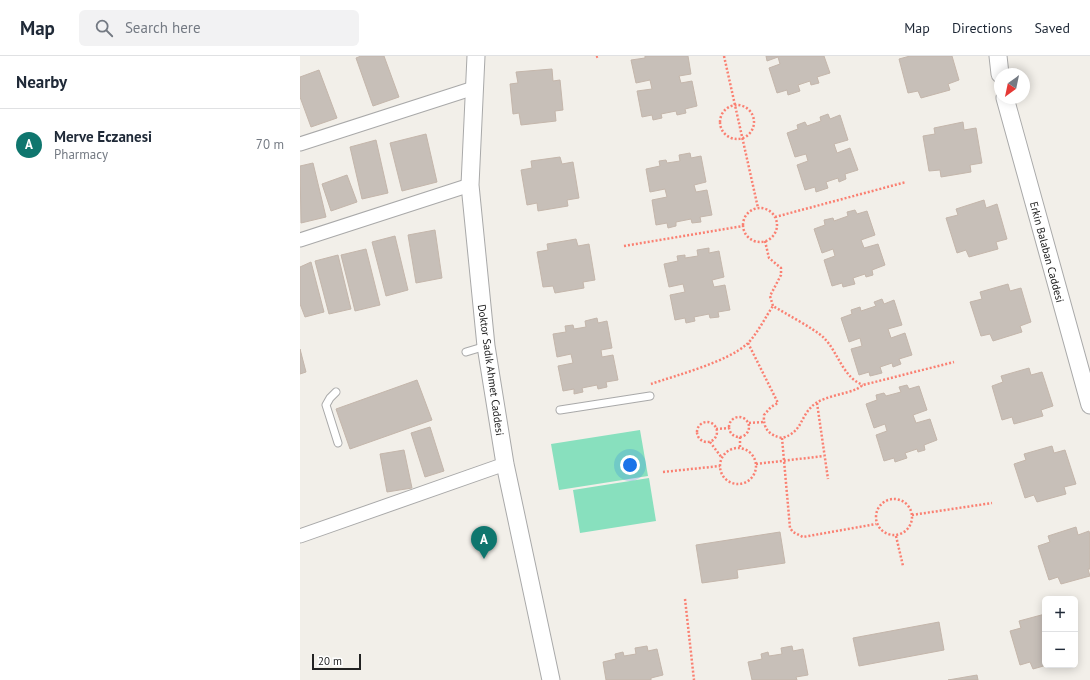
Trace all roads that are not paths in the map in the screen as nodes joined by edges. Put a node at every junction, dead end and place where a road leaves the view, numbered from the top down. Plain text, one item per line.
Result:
1 (476, 56) edge
2 (998, 56) edge
3 (999, 68) edge
4 (474, 88) junction
5 (1007, 104) edge
6 (300, 144) edge
7 (470, 185) junction
8 (300, 240) edge
9 (486, 346) junction
10 (466, 352) dead end
11 (336, 392) dead end
12 (650, 396) dead end
13 (1090, 405) edge
14 (560, 410) dead end
15 (338, 443) dead end
16 (505, 464) junction
17 (300, 536) edge
18 (551, 680) edge

1 - 4 street, Doktor Sadık Ahmet Caddesi
2 - 3 street
4 - 6 street
4 - 7 street, Doktor Sadık Ahmet Caddesi
5 - 13 street, Erkin Balaban Caddesi
7 - 8 street
7 - 9 street, Doktor Sadık Ahmet Caddesi
9 - 10 lane
9 - 16 street, Doktor Sadık Ahmet Caddesi
11 - 15 lane
12 - 14 lane
16 - 17 street
16 - 18 street, Doktor Sadık Ahmet Caddesi

